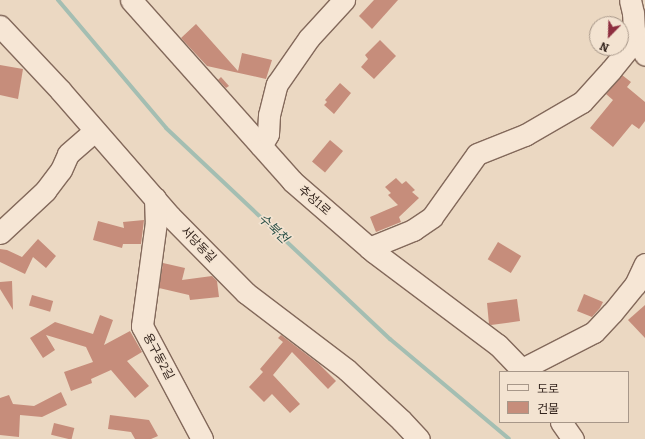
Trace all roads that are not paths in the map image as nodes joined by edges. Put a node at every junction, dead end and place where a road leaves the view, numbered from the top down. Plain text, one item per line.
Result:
1 (131, 0) edge
2 (344, 0) edge
3 (630, 0) edge
4 (0, 26) edge
5 (634, 31) junction
6 (645, 55) edge
7 (94, 131) junction
8 (261, 146) junction
9 (155, 198) junction
10 (0, 233) edge
11 (369, 248) junction
12 (645, 264) edge
13 (523, 371) edge
14 (562, 423) edge
15 (202, 439) edge
16 (419, 439) edge
17 (573, 439) edge

1 - 8 street, 추성1로
2 - 8 street
3 - 5 street
4 - 7 street, 서당동길
5 - 6 street
5 - 11 street
7 - 9 street, 서당동길
7 - 10 street
8 - 11 street, 추성1로
9 - 15 street, 용구동2길
9 - 16 street, 서당동길
11 - 13 street, 추성1로
12 - 13 street
14 - 17 street

